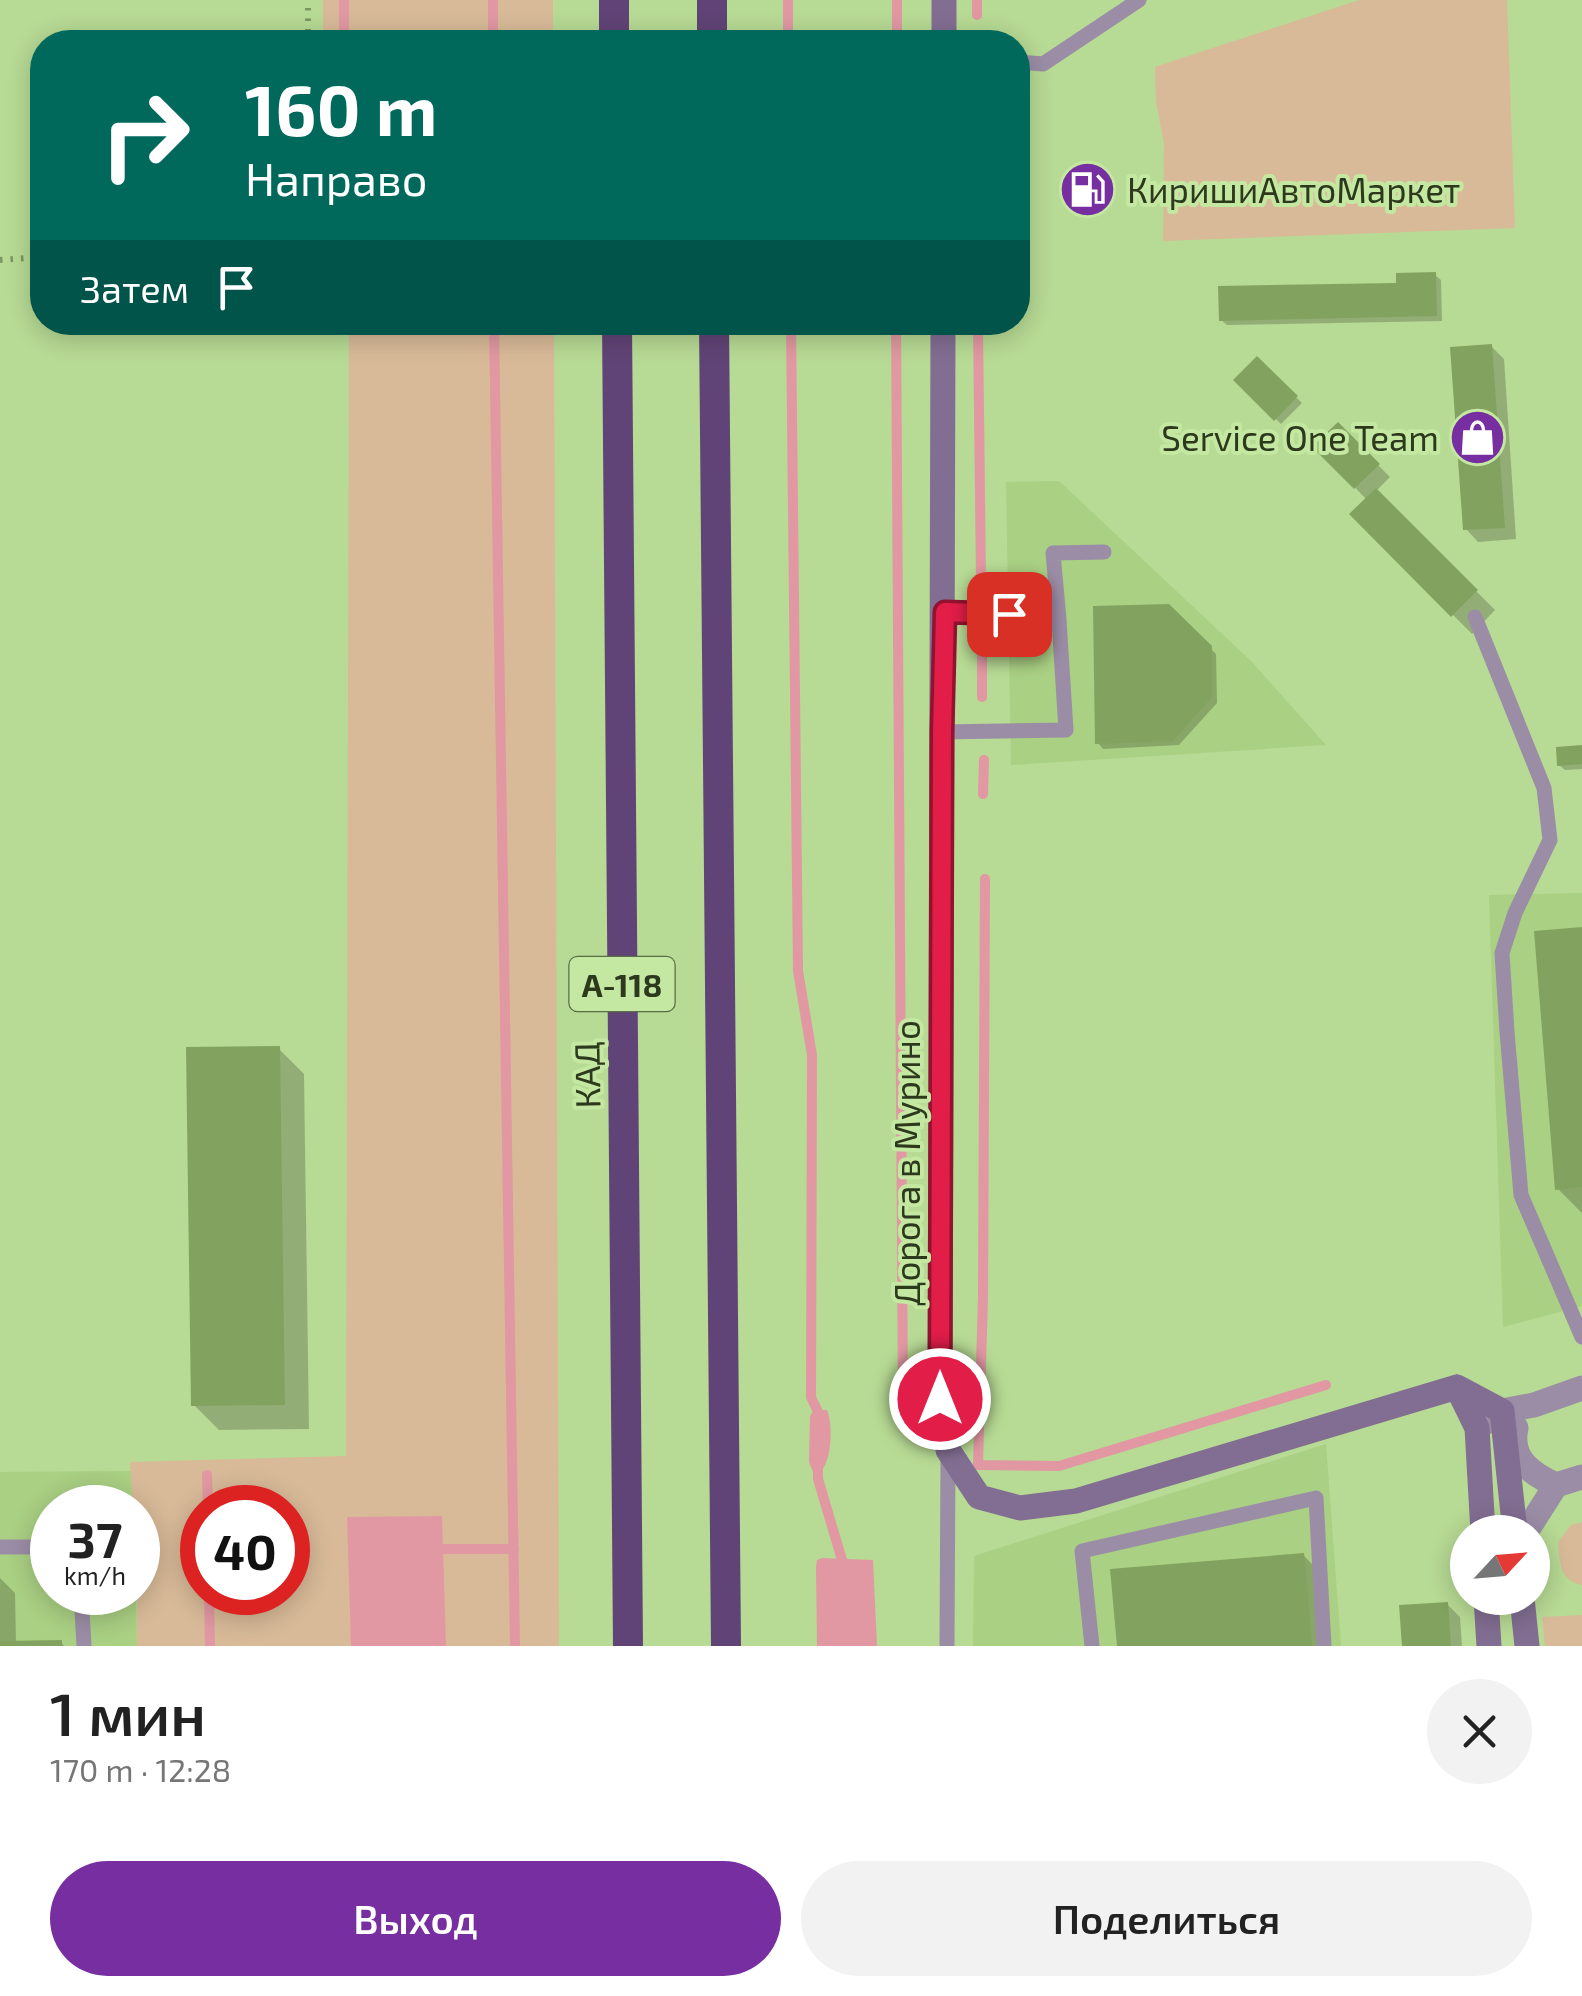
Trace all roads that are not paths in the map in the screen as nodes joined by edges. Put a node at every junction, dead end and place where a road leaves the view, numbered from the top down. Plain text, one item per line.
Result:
1 (614, 0) edge
2 (712, 0) edge
3 (944, 0) edge
4 (1140, 0) edge
5 (614, 30) edge
6 (712, 30) edge
7 (944, 30) edge
8 (1030, 63) edge
9 (616, 335) edge
10 (714, 335) edge
11 (944, 335) edge
12 (1104, 552) dead end
13 (945, 612) junction
14 (1476, 617) dead end
15 (1059, 620) junction
16 (942, 732) junction
17 (1582, 1337) edge
18 (1457, 1387) junction
19 (1582, 1388) edge
20 (1534, 1406) junction
21 (1502, 1411) junction
22 (1477, 1428) junction
23 (948, 1450) junction
24 (1582, 1477) edge
25 (1556, 1486) junction
26 (1482, 1515) edge
27 (1513, 1515) edge
28 (1537, 1515) edge
29 (30, 1546) edge
30 (0, 1547) edge
31 (82, 1615) edge
32 (1487, 1615) edge
33 (1524, 1615) edge
34 (84, 1646) edge
35 (628, 1646) edge
36 (726, 1646) edge
37 (948, 1646) edge
38 (1092, 1646) edge
39 (1324, 1646) edge
40 (1489, 1646) edge
41 (1527, 1646) edge

1 - 5 highway
2 - 6 highway
3 - 7 street
4 - 8 lane
9 - 35 highway, КАД / А-118
10 - 36 highway, А-118
11 - 13 street, Дорога в Мурино
12 - 15 lane
13 - 15 lane
13 - 16 street, Дорога в Мурино
14 - 17 lane
15 - 16 lane
16 - 23 street, Дорога в Мурино
18 - 21 street
18 - 22 street
18 - 23 street, Дорога в Мурино
19 - 20 street
20 - 21 street
20 - 25 street
21 - 22 street
21 - 27 street
22 - 26 street
23 - 37 lane
24 - 25 street
25 - 28 street
29 - 30 lane
31 - 34 lane
32 - 40 street
33 - 41 street
38 - 39 lane

